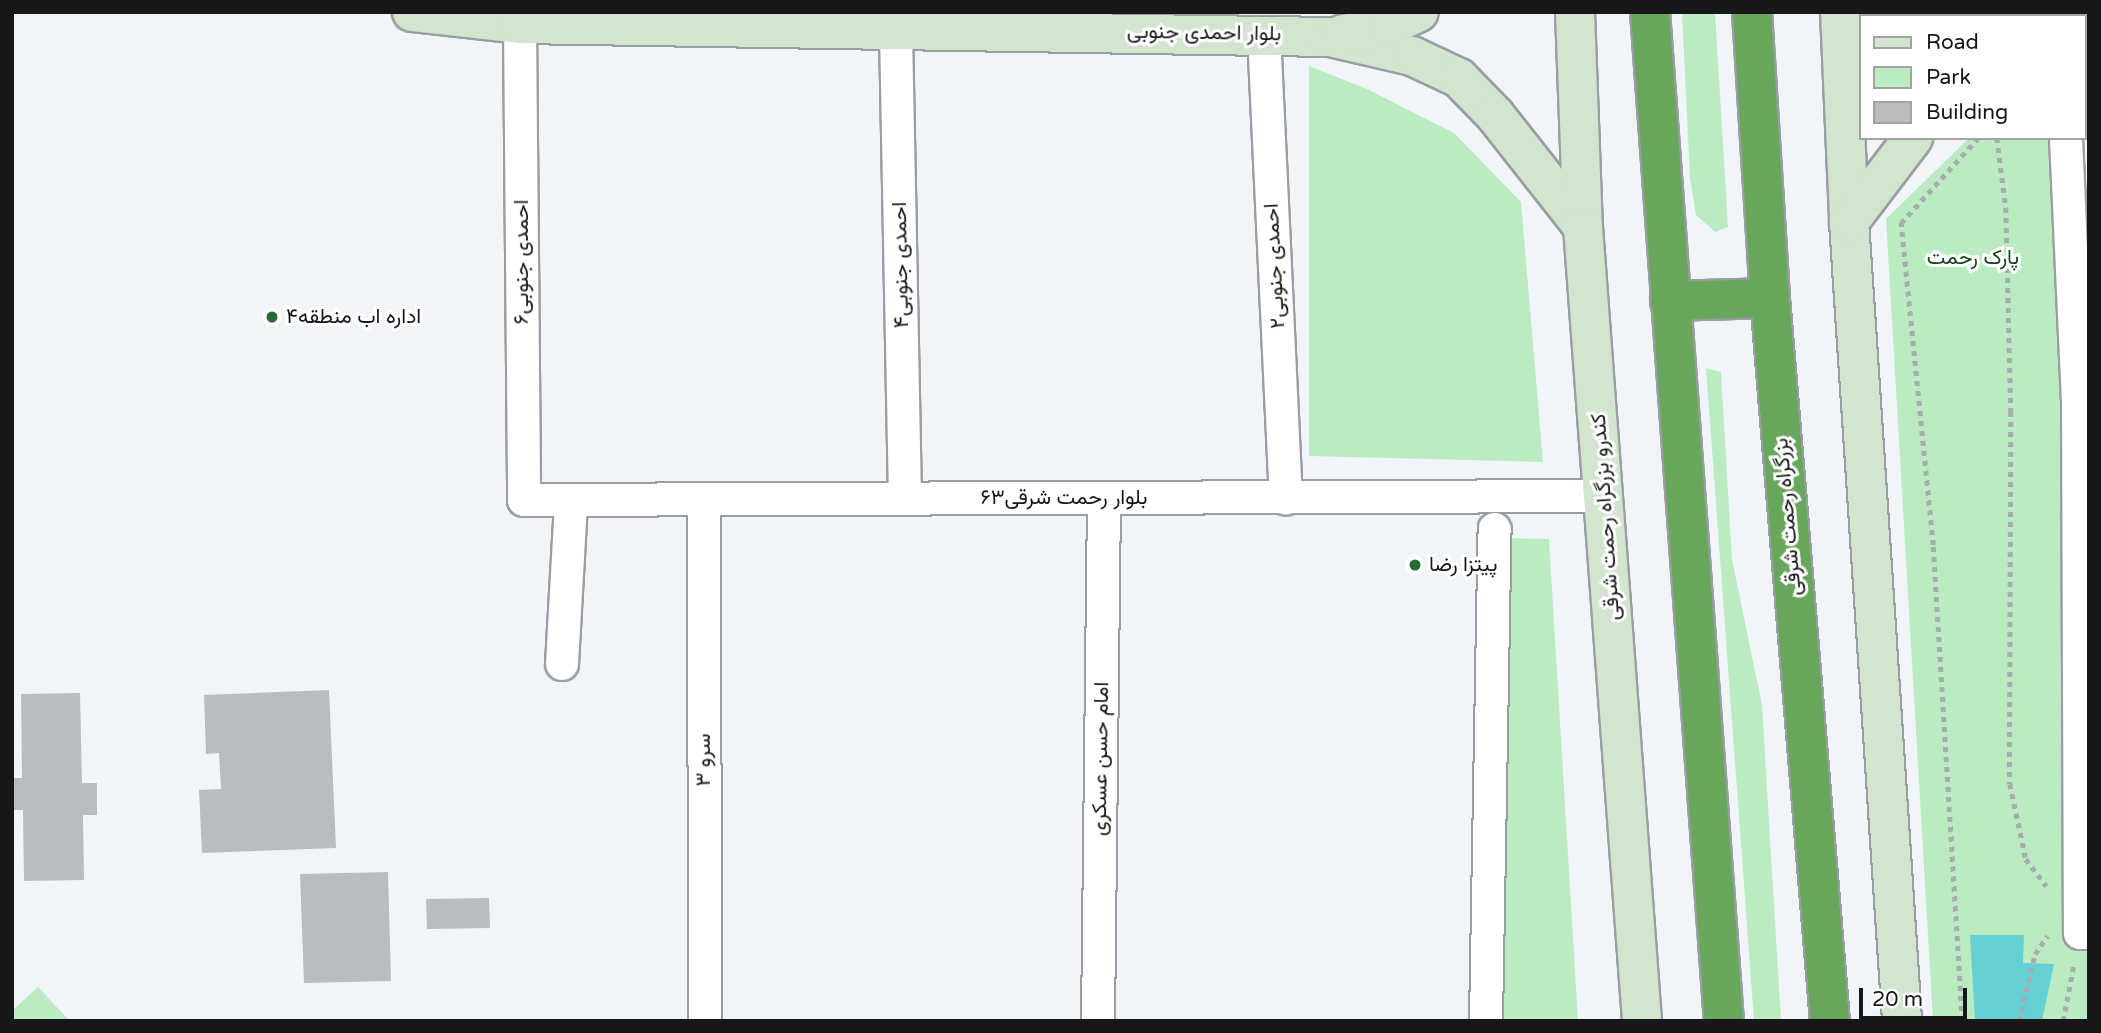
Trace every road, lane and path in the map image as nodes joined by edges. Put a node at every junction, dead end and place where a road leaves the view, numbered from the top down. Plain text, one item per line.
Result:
1 (412, 12) edge
2 (1419, 12) edge
3 (1575, 12) edge
4 (1650, 12) edge
5 (1752, 12) edge
6 (1840, 12) edge
7 (520, 24) junction
8 (896, 31) junction
9 (1264, 34) junction
10 (1330, 37) junction
11 (1911, 140) edge
12 (1976, 140) edge
13 (1997, 140) edge
14 (2066, 140) edge
15 (1849, 222) junction
16 (1583, 227) junction
17 (1770, 298) junction
18 (1671, 301) junction
19 (2084, 400) edge
20 (1604, 496) junction
21 (1104, 498) junction
22 (1286, 498) junction
23 (905, 499) junction
24 (524, 500) joint
25 (571, 500) junction
26 (704, 500) junction
27 (1495, 529) dead end
28 (562, 664) dead end
29 (2085, 933) edge
30 (2035, 954) dead end
31 (705, 1021) edge
32 (1098, 1021) edge
33 (1486, 1021) edge
34 (1642, 1021) edge
35 (1724, 1021) edge
36 (1830, 1021) edge
37 (1902, 1021) edge
38 (1962, 1021) edge
39 (2019, 1021) edge
40 (2063, 1021) edge

1 - 7 main road, بلوار احمدی جنوبی
2 - 10 main road
3 - 16 main road, کندرو بزرگراه رحمت شرقی
4 - 18 highway
5 - 17 highway, بزرگراه رحمت شرقی
6 - 15 main road
7 - 8 main road, بلوار احمدی جنوبی
7 - 24 street, احمدی جنوبی۶
8 - 9 main road, بلوار احمدی جنوبی
8 - 23 street, احمدی جنوبی۴
9 - 10 main road, بلوار احمدی جنوبی
9 - 22 street, احمدی جنوبی۲
10 - 16 main road, بلوار احمدی جنوبی
11 - 15 main road
12 - 38 path
13 - 29 path
14 - 19 street
15 - 37 main road
16 - 20 main road, کندرو بزرگراه رحمت شرقی
17 - 18 highway
17 - 36 highway, بزرگراه رحمت شرقی
18 - 35 highway
19 - 29 street
20 - 22 street, بلوار رحمت شرقی۶۳
20 - 34 main road, کندرو بزرگراه رحمت شرقی
21 - 22 street, بلوار رحمت شرقی۶۳
21 - 23 street, بلوار رحمت شرقی۶۳
21 - 32 street, امام حسن عسکری
23 - 26 street, بلوار رحمت شرقی۶۳
24 - 25 street, بلوار رحمت شرقی۶۳
25 - 26 street, بلوار رحمت شرقی۶۳
25 - 28 street
26 - 31 street, سرو ۳
27 - 33 street
29 - 40 path
30 - 39 path

